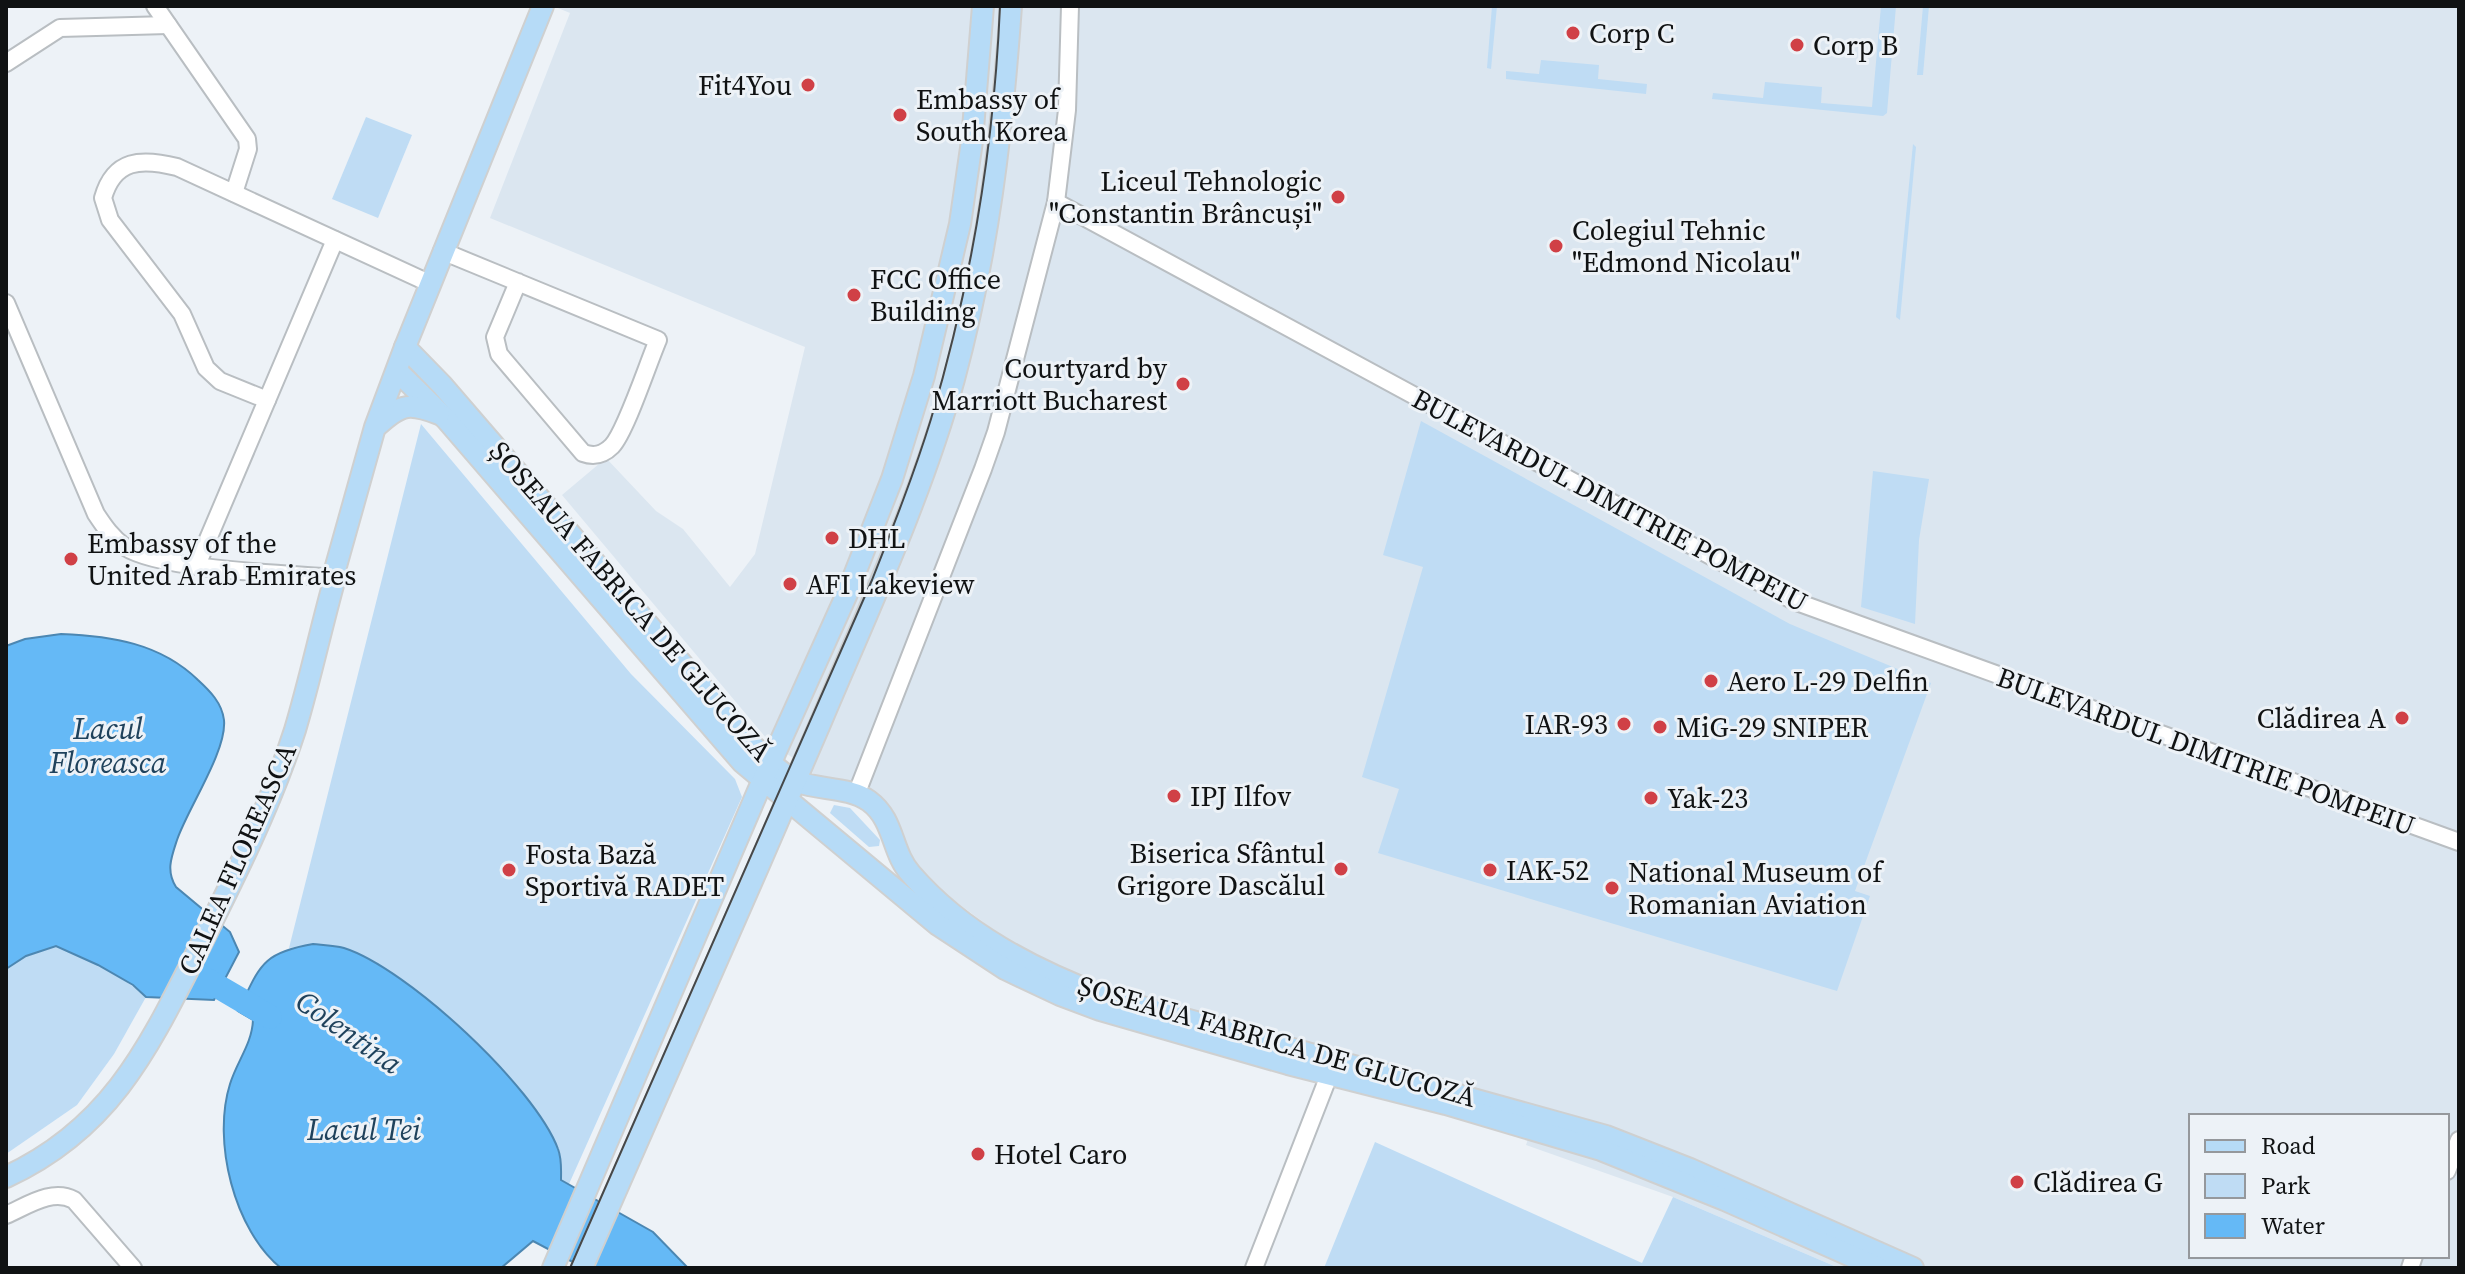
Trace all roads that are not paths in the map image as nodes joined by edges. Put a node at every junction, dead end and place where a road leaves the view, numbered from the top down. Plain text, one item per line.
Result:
1 (155, 6) edge
2 (543, 6) edge
3 (983, 6) edge
4 (1011, 6) edge
5 (1070, 6) edge
6 (168, 25) junction
7 (6, 63) edge
8 (234, 193) junction
9 (1056, 202) junction
10 (335, 240) junction
11 (442, 251) junction
12 (518, 282) junction
13 (431, 284) junction
14 (6, 303) edge
15 (405, 347) junction
16 (397, 371) junction
17 (267, 400) junction
18 (443, 416) junction
19 (375, 427) junction
20 (197, 565) junction
21 (335, 578) junction
22 (767, 772) junction
23 (792, 791) junction
24 (856, 795) junction
25 (838, 840) junction
26 (895, 840) junction
27 (2459, 842) edge
28 (1333, 1067) junction
29 (2459, 1140) edge
30 (2449, 1166) edge
31 (6, 1177) edge
32 (6, 1215) edge
33 (1849, 1262) edge
34 (133, 1268) edge
35 (553, 1268) edge
36 (582, 1268) edge
37 (1254, 1268) edge
38 (1878, 1268) edge
39 (1913, 1268) edge

1 - 6 street
2 - 11 main road, CALEA FLOREASCA
3 - 22 main road
4 - 23 main road
5 - 9 street
6 - 7 street
6 - 8 street
8 - 10 street
8 - 17 street
9 - 24 street
9 - 27 street, BULEVARDUL DIMITRIE POMPEIU
10 - 13 street
10 - 17 street
11 - 12 street
11 - 13 main road, CALEA FLOREASCA
12 - 12 street
13 - 15 main road, CALEA FLOREASCA
14 - 20 street
15 - 16 main road, CALEA FLOREASCA
15 - 22 main road, ȘOSEAUA FABRICA DE GLUCOZĂ
16 - 18 main road, ȘOSEAUA FABRICA DE GLUCOZĂ
16 - 19 main road, CALEA FLOREASCA
17 - 20 street
18 - 19 main road
18 - 22 main road, ȘOSEAUA FABRICA DE GLUCOZĂ
19 - 21 main road, CALEA FLOREASCA
20 - 21 street
21 - 31 main road, CALEA FLOREASCA
22 - 23 main road, ȘOSEAUA FABRICA DE GLUCOZĂ
22 - 35 main road
23 - 24 main road, ȘOSEAUA FABRICA DE GLUCOZĂ
23 - 25 main road, ȘOSEAUA FABRICA DE GLUCOZĂ
23 - 36 main road
24 - 26 main road, ȘOSEAUA FABRICA DE GLUCOZĂ
25 - 26 main road
25 - 28 main road, ȘOSEAUA FABRICA DE GLUCOZĂ
26 - 28 main road, ȘOSEAUA FABRICA DE GLUCOZĂ
28 - 33 main road, ȘOSEAUA FABRICA DE GLUCOZĂ
28 - 37 street
28 - 39 main road, ȘOSEAUA FABRICA DE GLUCOZĂ
29 - 30 street
32 - 34 street
33 - 38 main road, ȘOSEAUA FABRICA DE GLUCOZĂ

